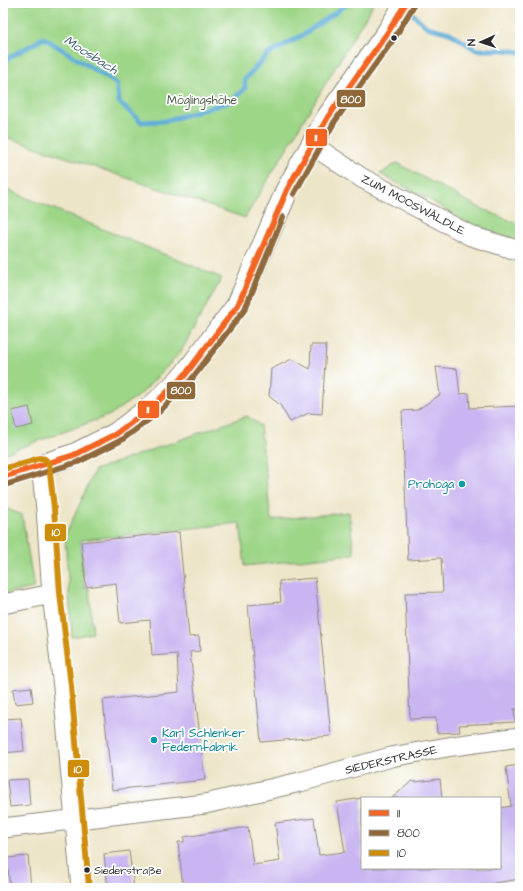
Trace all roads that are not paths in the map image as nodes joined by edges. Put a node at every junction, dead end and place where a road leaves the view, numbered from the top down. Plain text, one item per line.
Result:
1 (406, 3) edge
2 (312, 145) junction
3 (520, 251) edge
4 (41, 466) junction
5 (3, 477) edge
6 (52, 594) junction
7 (3, 604) edge
8 (520, 737) edge
9 (76, 820) junction
10 (3, 828) edge
11 (81, 888) edge

1 - 2 street
2 - 3 street, ZUM MOOSWÄLDLE
2 - 4 street
4 - 5 street
4 - 6 street
6 - 7 street
6 - 9 street
8 - 9 street, SIEDERSTRASSE
9 - 10 street, SIEDERSTRASSE
9 - 11 street

